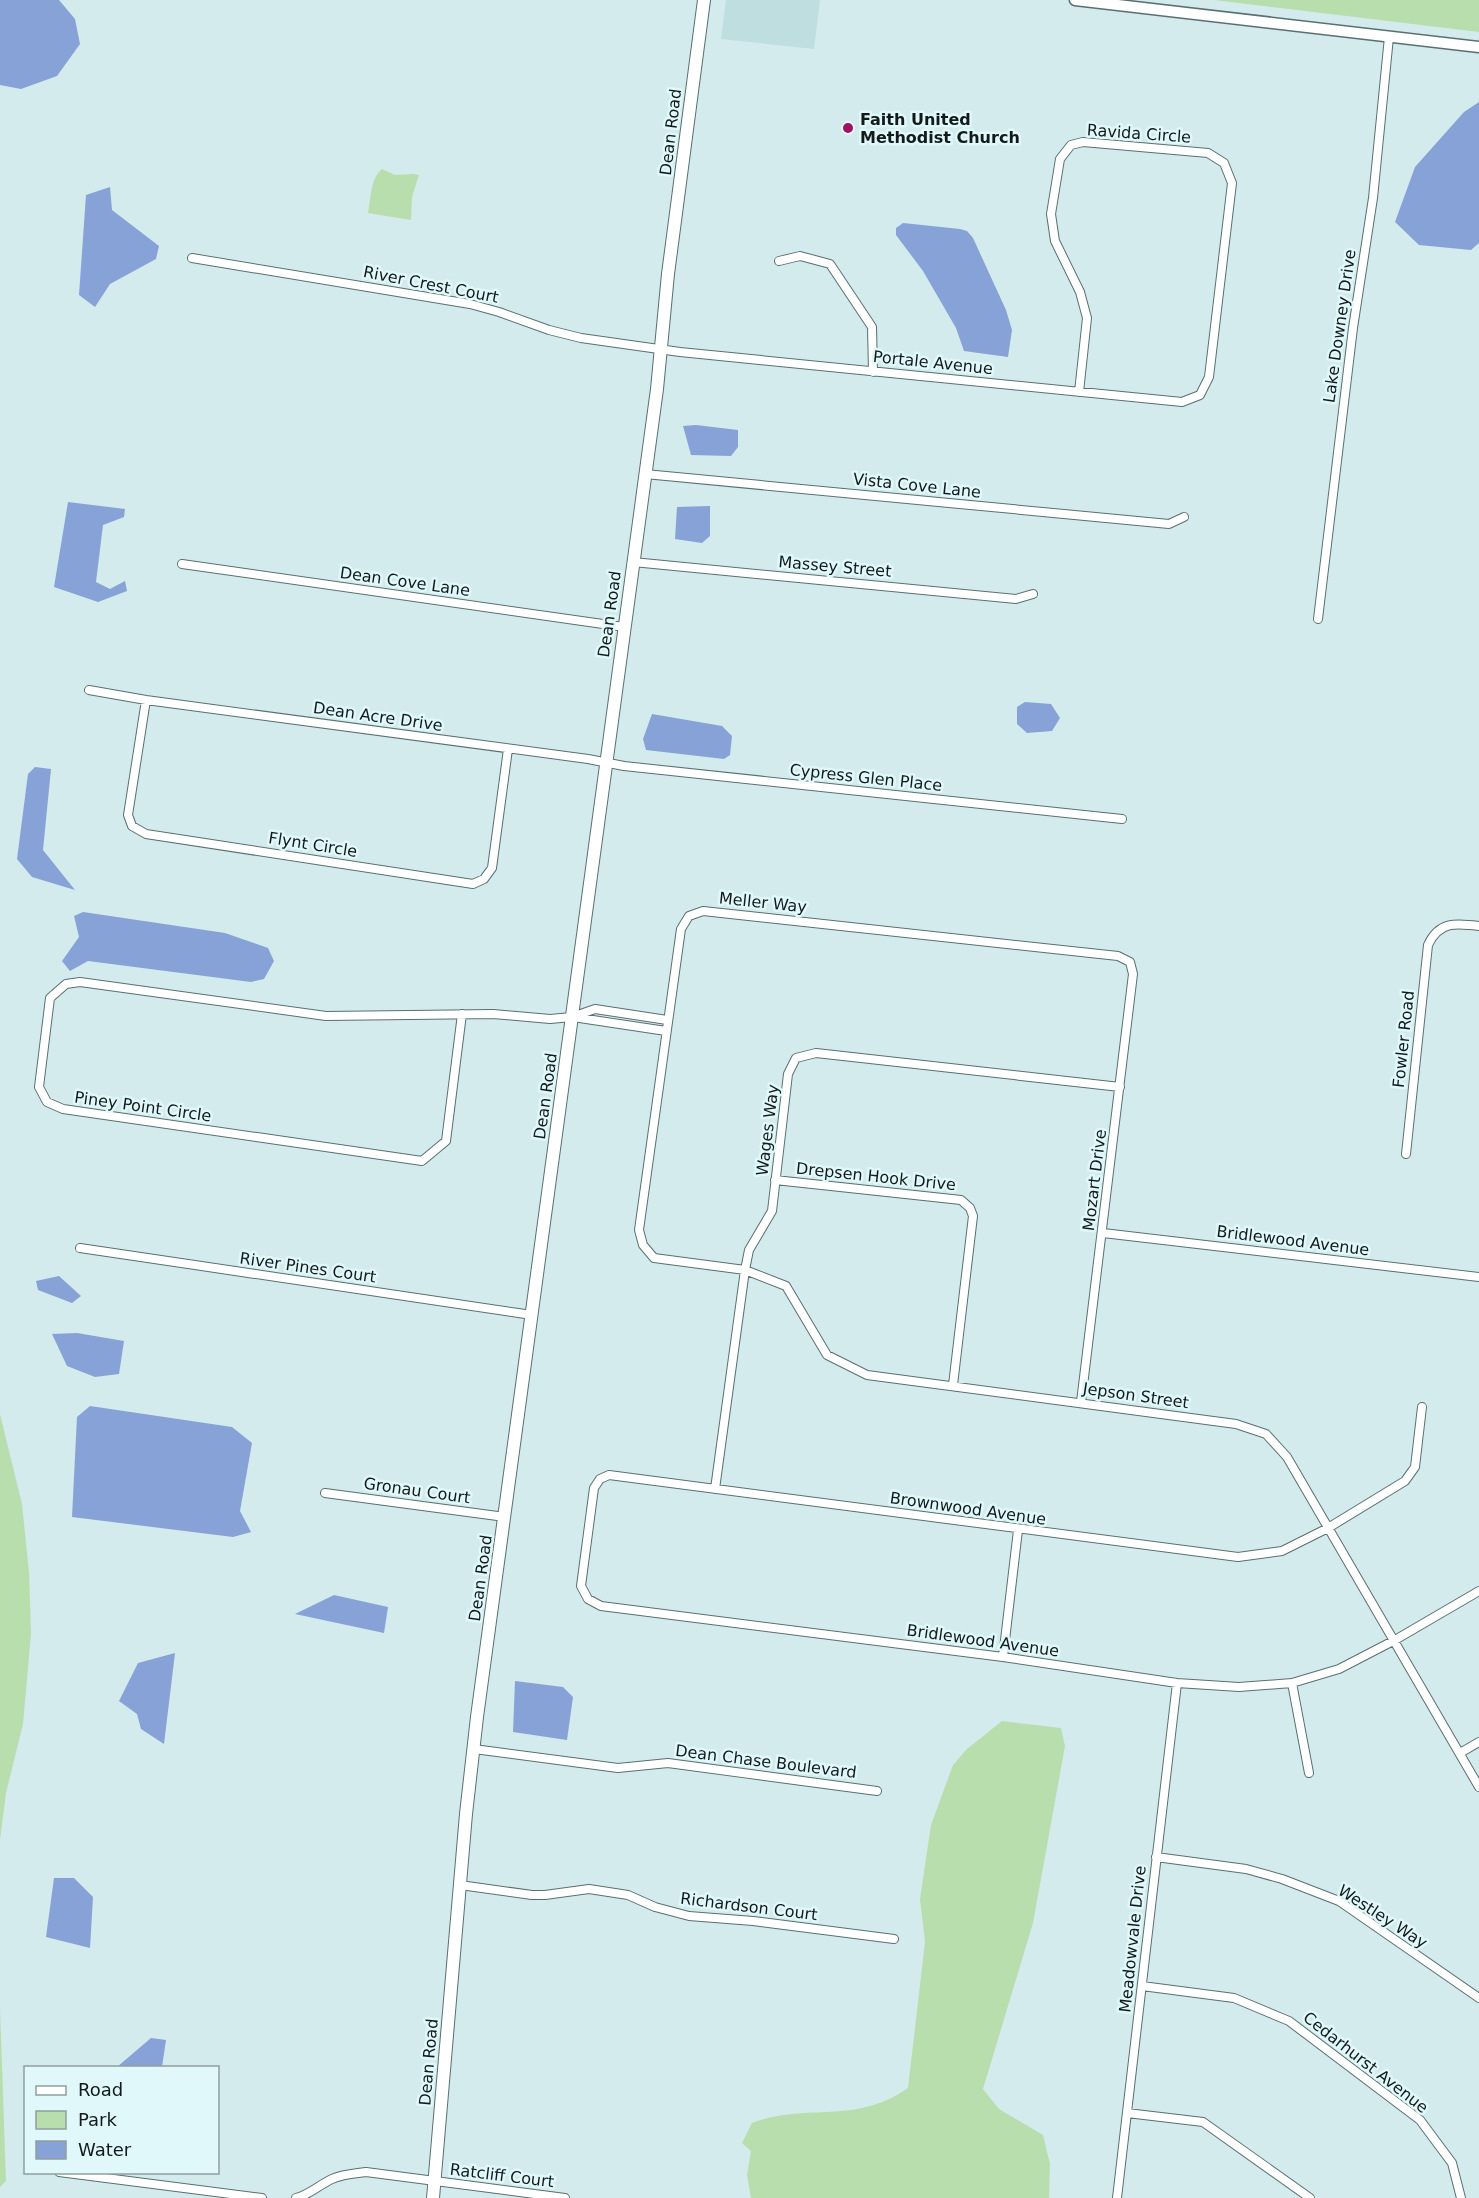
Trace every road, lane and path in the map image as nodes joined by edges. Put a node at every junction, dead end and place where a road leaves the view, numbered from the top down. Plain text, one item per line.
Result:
1 (704, 0) edge
2 (1075, 0) edge
3 (1389, 37) junction
4 (1479, 47) edge
5 (192, 258) dead end
6 (779, 261) dead end
7 (662, 349) junction
8 (873, 372) junction
9 (1079, 392) junction
10 (1200, 395) joint
11 (645, 474) junction
12 (1184, 517) dead end
13 (633, 562) junction
14 (182, 564) dead end
15 (1033, 594) dead end
16 (1318, 619) dead end
17 (624, 627) junction
18 (89, 690) dead end
19 (146, 700) junction
20 (508, 749) junction
21 (606, 762) junction
22 (1122, 819) dead end
23 (1479, 926) edge
24 (1130, 962) joint
25 (462, 1014) junction
26 (572, 1017) junction
27 (667, 1020) junction
28 (666, 1031) junction
29 (1120, 1087) junction
30 (1406, 1154) dead end
31 (776, 1180) junction
32 (1103, 1233) junction
33 (643, 1245) joint
34 (80, 1248) dead end
35 (745, 1270) junction
36 (1479, 1277) edge
37 (531, 1315) junction
38 (953, 1385) junction
39 (1081, 1402) junction
40 (1422, 1407) dead end
41 (600, 1479) joint
42 (715, 1489) junction
43 (325, 1493) dead end
44 (505, 1517) junction
45 (1328, 1528) junction
46 (1018, 1530) junction
47 (1479, 1591) edge
48 (1395, 1640) junction
49 (1003, 1657) junction
50 (1178, 1683) junction
51 (1292, 1683) junction
52 (1479, 1742) edge
53 (474, 1749) junction
54 (1460, 1753) junction
55 (1309, 1773) dead end
56 (1479, 1787) edge
57 (877, 1791) dead end
58 (1156, 1857) junction
59 (460, 1885) junction
60 (894, 1939) dead end
61 (1142, 1986) junction
62 (1479, 1998) edge
63 (1127, 2113) junction
64 (75, 2174) edge
65 (434, 2181) junction
66 (262, 2198) edge
67 (296, 2198) edge
68 (433, 2198) edge
69 (565, 2198) edge
70 (1117, 2198) edge
71 (1310, 2198) edge
72 (1461, 2198) edge

1 - 7 main road, Dean Road
2 - 3 street
3 - 4 street
3 - 16 street, Lake Downey Drive
5 - 7 street, River Crest Court
6 - 8 street
7 - 8 street, Portale Avenue
7 - 11 main road, Dean Road
8 - 9 street, Portale Avenue
9 - 10 street, Portale Avenue
9 - 10 street, Ravida Circle
11 - 12 street, Vista Cove Lane
11 - 13 main road, Dean Road
13 - 15 street, Massey Street
13 - 17 main road, Dean Road
14 - 17 street, Dean Cove Lane
17 - 21 main road, Dean Road
18 - 19 street, Dean Acre Drive
19 - 20 street, Dean Acre Drive
19 - 20 street, Flynt Circle
20 - 21 street, Dean Acre Drive
21 - 22 street, Cypress Glen Place
21 - 26 main road, Dean Road
23 - 30 street, Fowler Road
24 - 27 street, Meller Way
24 - 29 street, Mozart Drive
25 - 25 street, Piney Point Circle
25 - 26 street, Piney Point Circle
26 - 27 street
26 - 28 street
26 - 37 main road, Dean Road
27 - 28 street, Meller Way
28 - 33 street, Meller Way
29 - 31 street, Wages Way
29 - 32 street, Mozart Drive
31 - 35 street, Wages Way
31 - 38 street, Drepsen Hook Drive
32 - 36 street, Bridlewood Avenue
32 - 39 street, Mozart Drive
33 - 35 street, Jepson Street
34 - 37 street, River Pines Court
35 - 38 street, Jepson Street
35 - 42 street, Wages Way
37 - 44 main road, Dean Road
38 - 39 street, Jepson Street
39 - 45 street, Jepson Street
40 - 45 street, Brownwood Avenue
41 - 42 street, Brownwood Avenue
41 - 49 street, Bridlewood Avenue
42 - 46 street, Brownwood Avenue
43 - 44 street, Gronau Court
44 - 53 main road, Dean Road
45 - 46 street, Brownwood Avenue
45 - 48 street, Jepson Street
46 - 49 street
47 - 48 street, Bridlewood Avenue
48 - 51 street, Bridlewood Avenue
48 - 54 street, Jepson Street
49 - 50 street, Bridlewood Avenue
50 - 51 street, Bridlewood Avenue
50 - 58 street, Meadowvale Drive
51 - 55 street
52 - 54 street
53 - 57 street, Dean Chase Boulevard
53 - 59 main road, Dean Road
54 - 56 street, Jepson Street
58 - 61 street, Meadowvale Drive
58 - 62 street, Westley Way
59 - 60 street, Richardson Court
59 - 65 main road, Dean Road
61 - 63 street, Meadowvale Drive
61 - 72 street, Cedarhurst Avenue
63 - 70 street, Meadowvale Drive
63 - 71 street
64 - 66 street
65 - 67 street, Ratcliff Court
65 - 68 main road, Dean Road
65 - 69 street, Ratcliff Court

